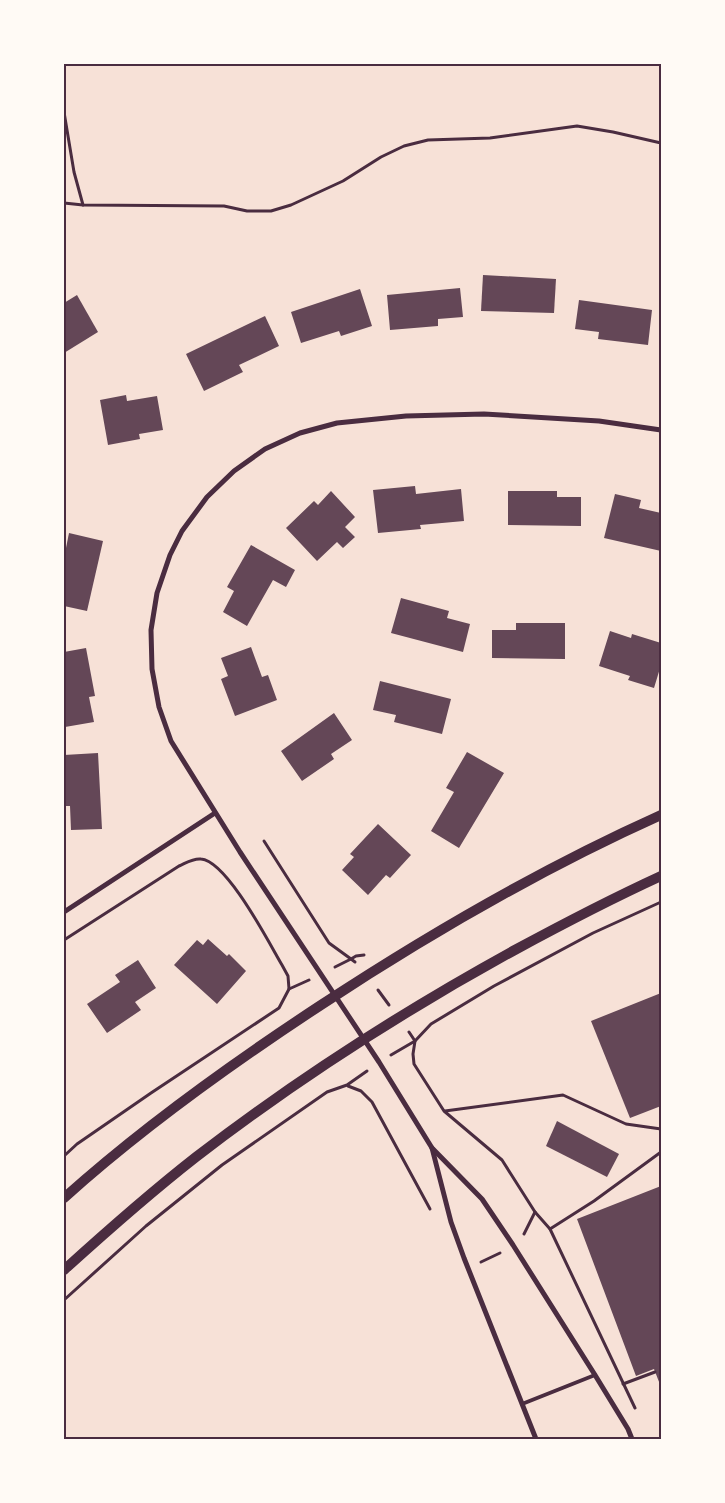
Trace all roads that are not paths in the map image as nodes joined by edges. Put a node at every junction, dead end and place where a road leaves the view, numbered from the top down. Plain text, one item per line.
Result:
1 (661, 430) edge
2 (215, 813) junction
3 (661, 815) edge
4 (661, 876) edge
5 (64, 912) edge
6 (335, 996) junction
7 (363, 1039) junction
8 (432, 1148) junction
9 (64, 1198) edge
10 (64, 1270) edge
11 (595, 1375) junction
12 (522, 1404) junction
13 (536, 1439) edge
14 (632, 1439) edge

1 - 2 street
2 - 5 street
2 - 6 street
3 - 6 main road
4 - 7 main road
6 - 7 street
6 - 9 main road
7 - 8 street
7 - 10 main road
8 - 11 street
8 - 12 street
11 - 12 lane
11 - 14 street
12 - 13 street

